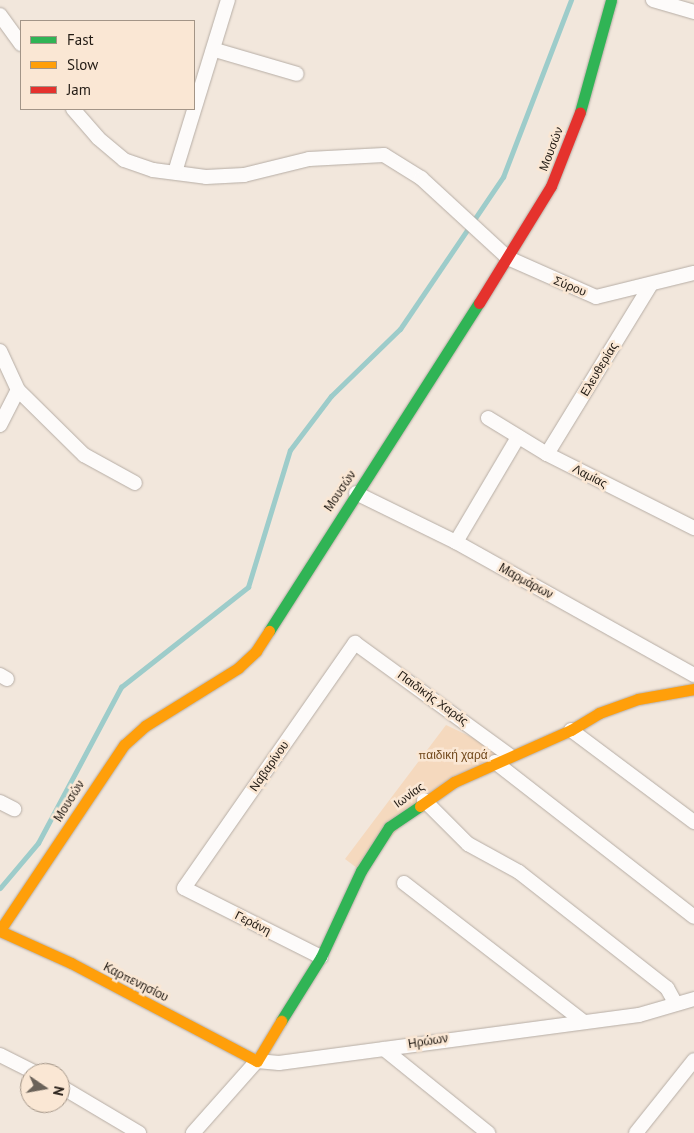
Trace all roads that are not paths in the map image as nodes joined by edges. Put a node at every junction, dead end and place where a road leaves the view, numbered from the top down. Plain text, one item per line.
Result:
1 (228, 0) edge
2 (610, 0) edge
3 (653, 0) edge
4 (694, 12) edge
5 (0, 15) edge
6 (20, 43) edge
7 (214, 50) junction
8 (297, 74) dead end
9 (195, 109) edge
10 (74, 110) edge
11 (195, 110) edge
12 (175, 172) junction
13 (508, 258) junction
14 (694, 273) edge
15 (651, 284) junction
16 (0, 351) edge
17 (18, 390) junction
18 (488, 418) dead end
19 (0, 425) edge
20 (518, 437) junction
21 (547, 454) junction
22 (136, 483) dead end
23 (356, 493) junction
24 (694, 528) edge
25 (456, 542) junction
26 (355, 643) joint
27 (694, 674) edge
28 (694, 689) edge
29 (572, 730) junction
30 (509, 755) junction
31 (495, 762) junction
32 (424, 800) junction
33 (0, 802) edge
34 (14, 809) dead end
35 (694, 822) edge
36 (404, 883) dead end
37 (184, 888) joint
38 (694, 917) edge
39 (0, 931) edge
40 (321, 957) junction
41 (694, 999) edge
42 (676, 1004) junction
43 (584, 1022) junction
44 (384, 1049) junction
45 (0, 1055) edge
46 (694, 1060) edge
47 (257, 1061) junction
48 (20, 1065) edge
49 (70, 1092) edge
50 (139, 1133) edge
51 (193, 1133) edge
52 (488, 1133) edge
53 (636, 1133) edge

1 - 7 street
2 - 13 street, Μουσών
3 - 4 street
5 - 6 street
7 - 8 street
7 - 9 street
10 - 12 street, Σύρου
11 - 12 street
12 - 13 street, Σύρου
13 - 15 street, Σύρου
13 - 23 street, Μουσών
14 - 15 street, Σύρου
15 - 21 street, Ελευθερίας
16 - 17 street
17 - 19 street
17 - 22 street
18 - 20 street, Λαμίας
20 - 21 street, Λαμίας
20 - 25 street
21 - 24 street, Λαμίας
23 - 25 street, Μαρμάρων
23 - 39 street, Μουσών
25 - 27 street, Μαρμάρων
26 - 30 street, Παιδικής Χαράς
26 - 37 street, Ναβαρίνου
28 - 29 street, Ιωνίας
29 - 30 street, Ιωνίας
29 - 35 street
30 - 31 street, Ιωνίας
31 - 32 street, Ιωνίας
31 - 38 street
32 - 40 street, Ιωνίας
32 - 42 street
33 - 34 street
36 - 43 street
37 - 40 street, Γεράνη
39 - 47 street, Καρπενησίου
40 - 47 street, Ιωνίας
41 - 42 street, Ηρώων
42 - 43 street, Ηρώων
43 - 44 street, Ηρώων
44 - 47 street, Ηρώων
44 - 52 street
45 - 48 street
46 - 53 street
47 - 51 street
49 - 50 street

